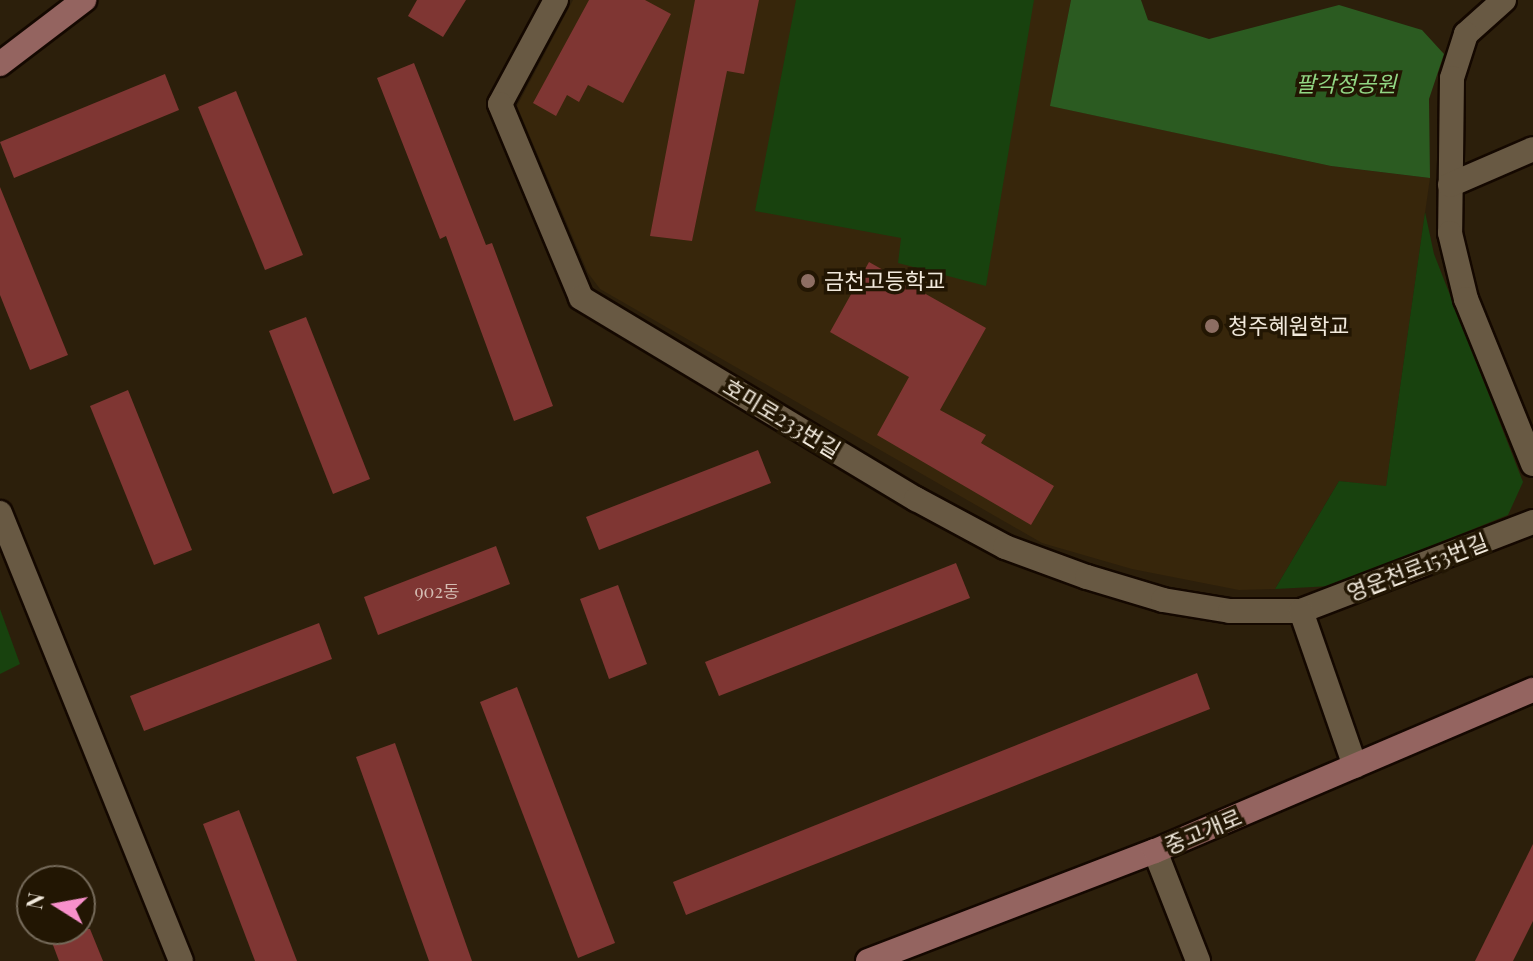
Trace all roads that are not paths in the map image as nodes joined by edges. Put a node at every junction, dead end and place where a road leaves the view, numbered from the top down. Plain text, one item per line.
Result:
1 (84, 0) edge
2 (556, 0) edge
3 (1504, 0) edge
4 (0, 64) edge
5 (1533, 149) edge
6 (1450, 185) junction
7 (1533, 464) edge
8 (0, 513) edge
9 (1533, 522) edge
10 (1301, 611) junction
11 (1533, 690) edge
12 (1355, 766) junction
13 (1155, 851) junction
14 (181, 961) edge
15 (868, 961) edge
16 (1198, 961) edge

1 - 4 street
2 - 10 street, 호미로233번길
3 - 6 street
5 - 6 street
6 - 7 street
8 - 14 street
9 - 10 street, 영운천로153번길
10 - 12 street
11 - 12 street, 중고개로
12 - 13 street, 중고개로
13 - 15 street, 중고개로
13 - 16 street

